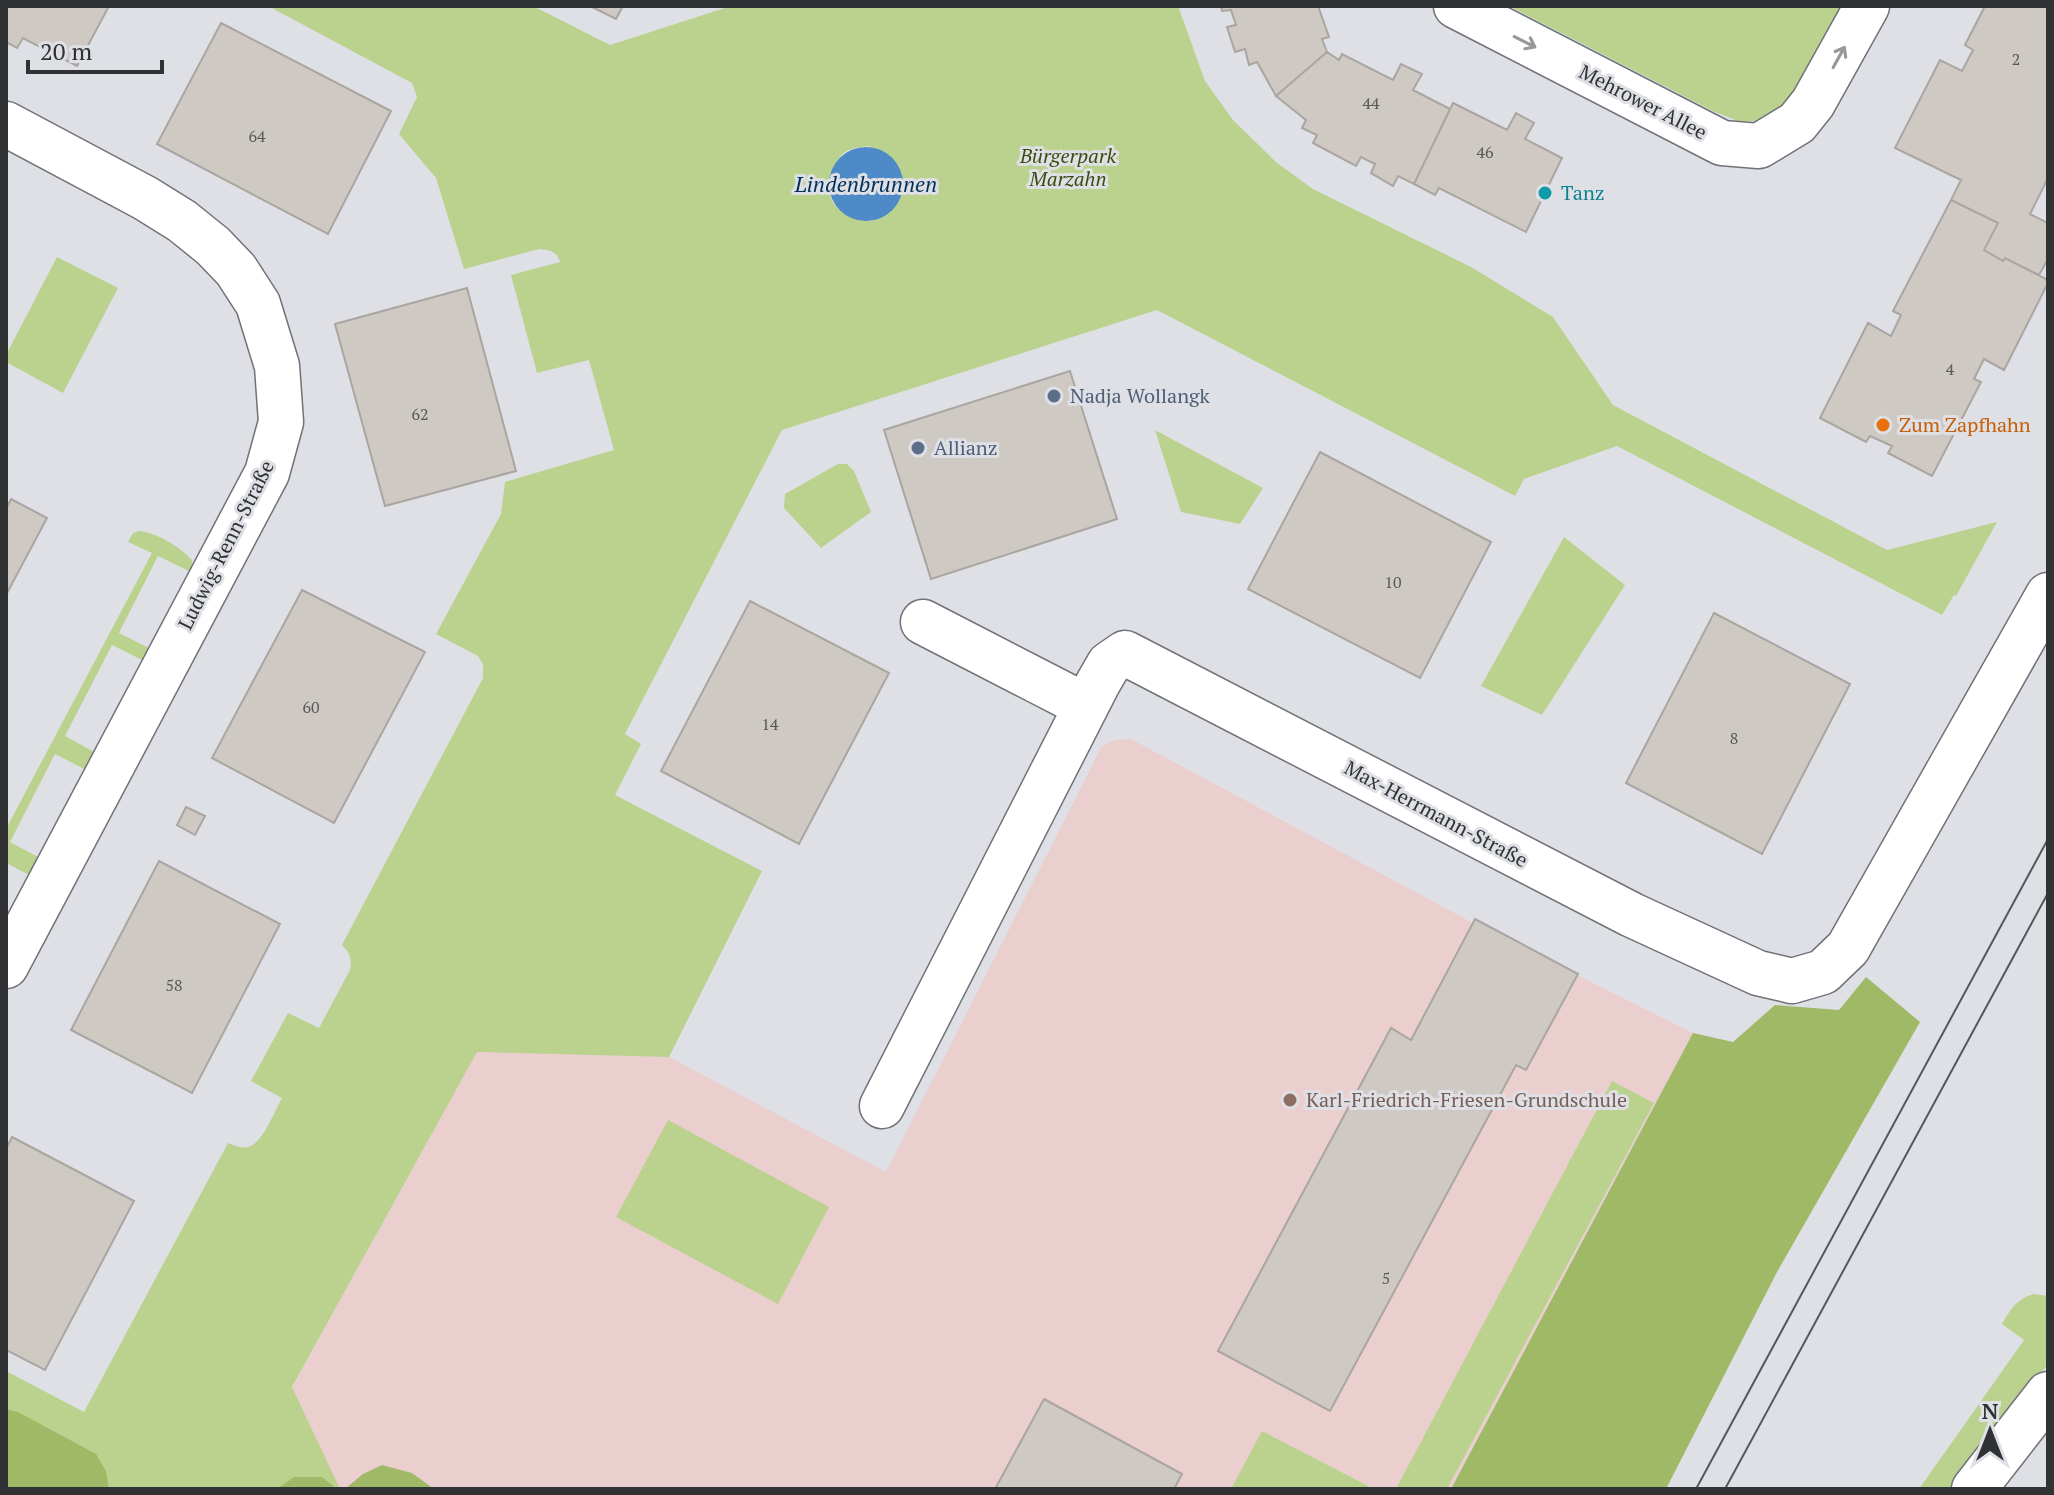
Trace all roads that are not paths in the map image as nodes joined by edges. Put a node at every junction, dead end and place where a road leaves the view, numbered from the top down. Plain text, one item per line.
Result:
1 (1456, 6) edge
2 (1867, 6) edge
3 (6, 124) edge
4 (2048, 595) edge
5 (923, 622) dead end
6 (1086, 706) junction
7 (6, 966) edge
8 (882, 1106) dead end
9 (2048, 1394) edge
10 (1974, 1489) edge

1 -> 2 street, Mehrower Allee
3 - 7 street, Ludwig-Renn-Straße
4 - 6 street, Max-Herrmann-Straße
5 - 6 street
6 - 8 street, Max-Herrmann-Straße
9 - 10 street

